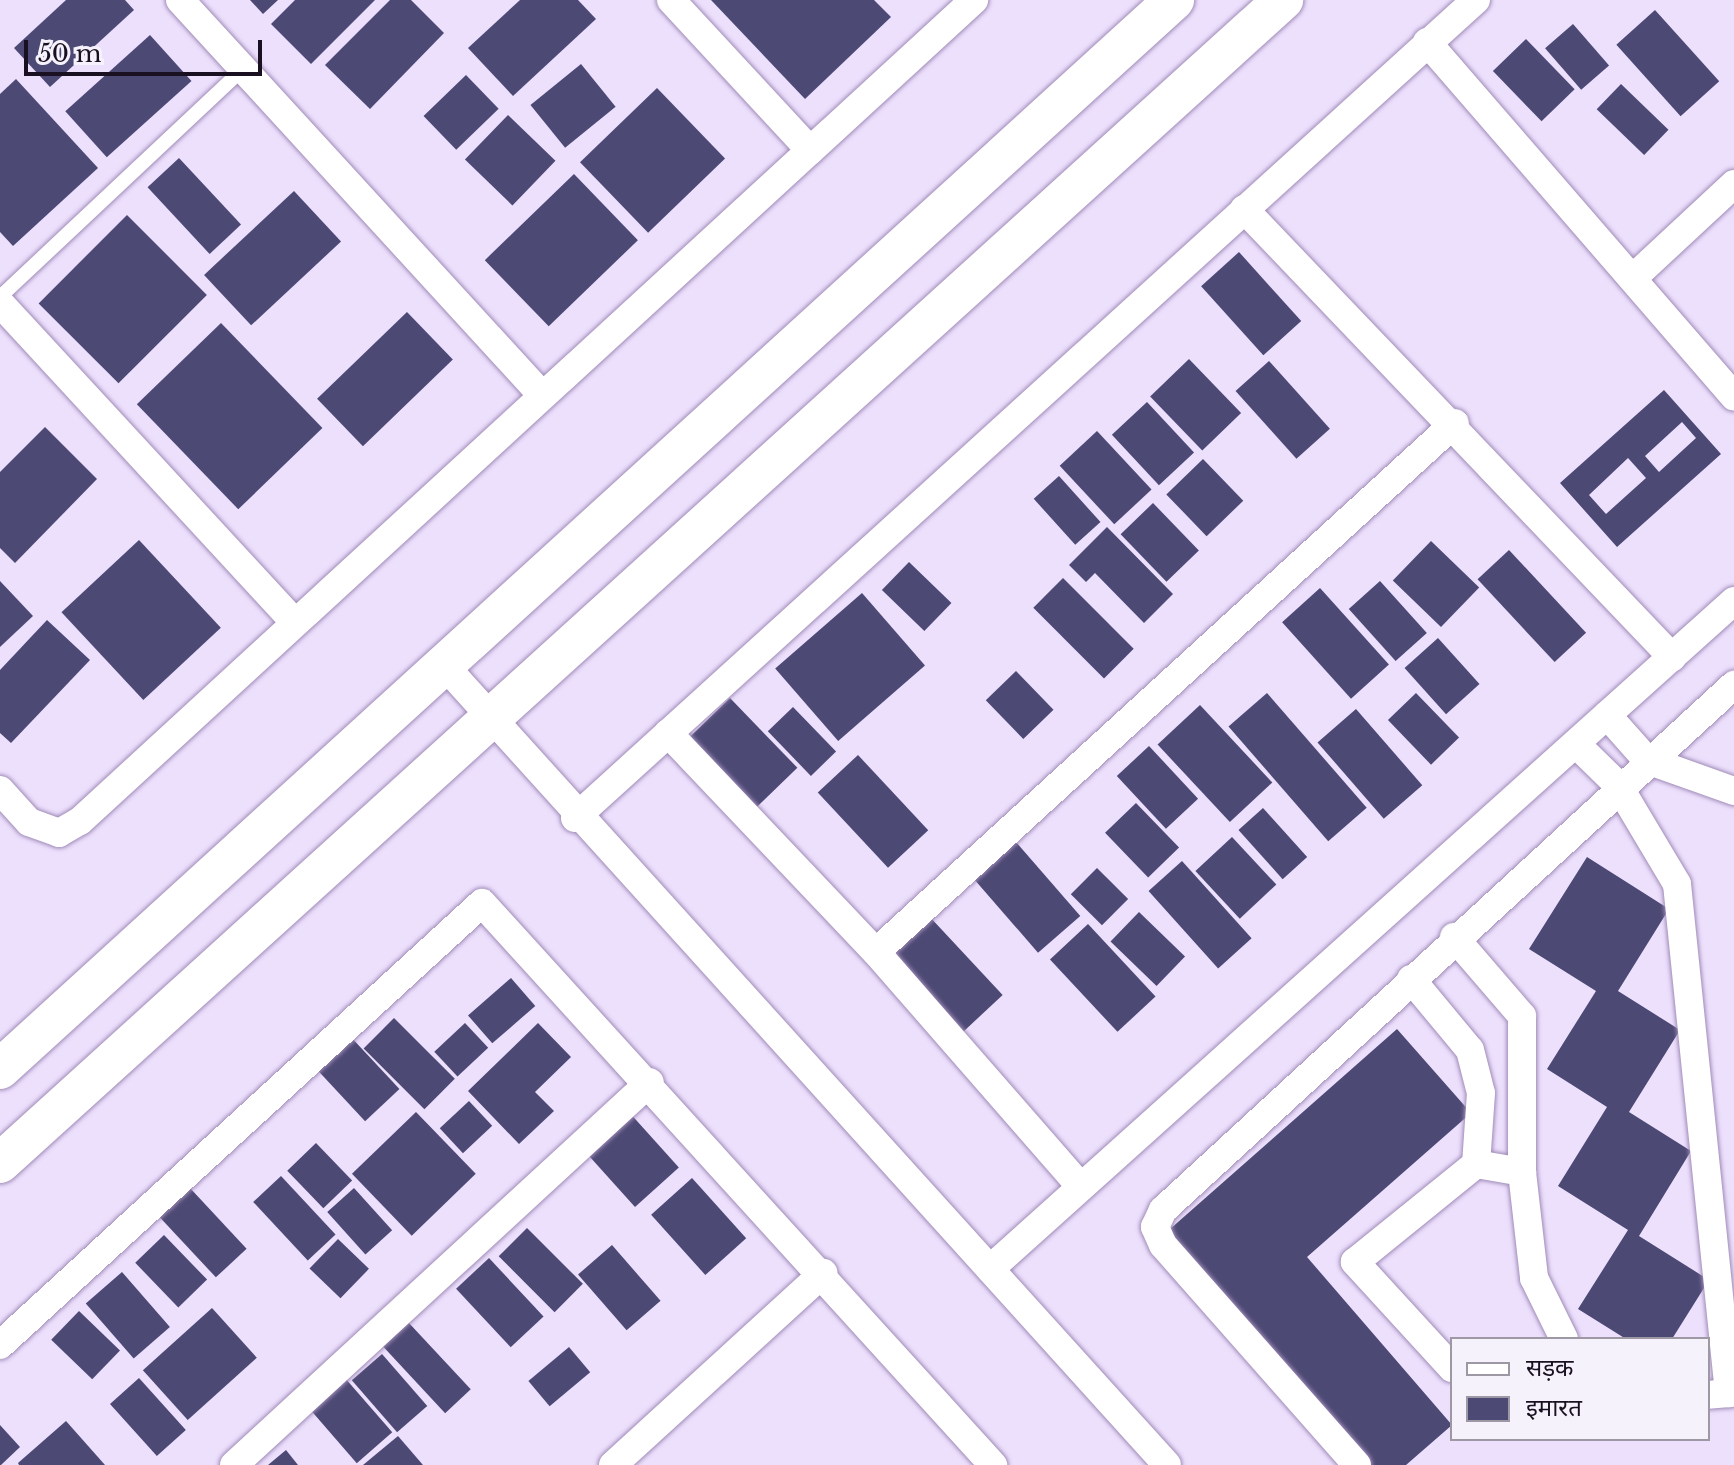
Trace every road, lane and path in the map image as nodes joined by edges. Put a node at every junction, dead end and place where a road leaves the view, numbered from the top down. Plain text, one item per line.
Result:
1 (180, 0) edge
2 (671, 0) edge
3 (974, 0) edge
4 (1174, 0) edge
5 (1283, 0) edge
6 (1476, 0) edge
7 (1427, 42) junction
8 (243, 69) junction
9 (810, 150) junction
10 (1734, 184) edge
11 (1244, 209) junction
12 (1633, 278) junction
13 (0, 297) edge
14 (0, 303) edge
15 (541, 394) junction
16 (1734, 396) edge
17 (1455, 423) junction
18 (1734, 601) edge
19 (293, 620) junction
20 (1672, 657) junction
21 (444, 665) junction
22 (1734, 685) edge
23 (1607, 715) junction
24 (492, 717) junction
25 (668, 733) junction
26 (1576, 744) junction
27 (1647, 760) junction
28 (1618, 785) junction
29 (0, 790) edge
30 (1734, 791) edge
31 (575, 818) junction
32 (1454, 937) junction
33 (876, 952) junction
34 (1411, 979) junction
35 (0, 1069) edge
36 (650, 1082) junction
37 (0, 1163) edge
38 (1476, 1164) junction
39 (1522, 1172) junction
40 (1080, 1186) junction
41 (990, 1269) junction
42 (823, 1273) junction
43 (1563, 1337) edge
44 (0, 1345) edge
45 (1450, 1366) edge
46 (1724, 1394) edge
47 (234, 1465) edge
48 (613, 1465) edge
49 (993, 1465) edge
50 (1167, 1465) edge
51 (1357, 1465) edge

1 - 8 street
2 - 9 street
3 - 9 street
4 - 21 street
5 - 24 street
6 - 7 street
7 - 11 street
7 - 12 street
8 - 13 lane
8 - 15 street
9 - 15 street
10 - 12 street
11 - 17 street
11 - 25 street
12 - 16 street
14 - 19 street
15 - 19 street
17 - 20 street
17 - 33 street
18 - 20 street
19 - 29 street
20 - 23 street
21 - 24 street
21 - 35 street
22 - 27 street
23 - 26 street
23 - 27 street
24 - 31 street
24 - 37 street
25 - 31 street
25 - 33 street
26 - 28 street
26 - 40 street
27 - 28 street
27 - 30 street
28 - 32 street
28 - 46 street
31 - 41 street
32 - 34 street
32 - 39 street
33 - 40 street
34 - 38 street
34 - 51 street
36 - 42 street
36 - 44 street
36 - 47 street
38 - 39 street
38 - 45 street
39 - 43 street
40 - 41 street
41 - 50 street
42 - 48 street
42 - 49 street

